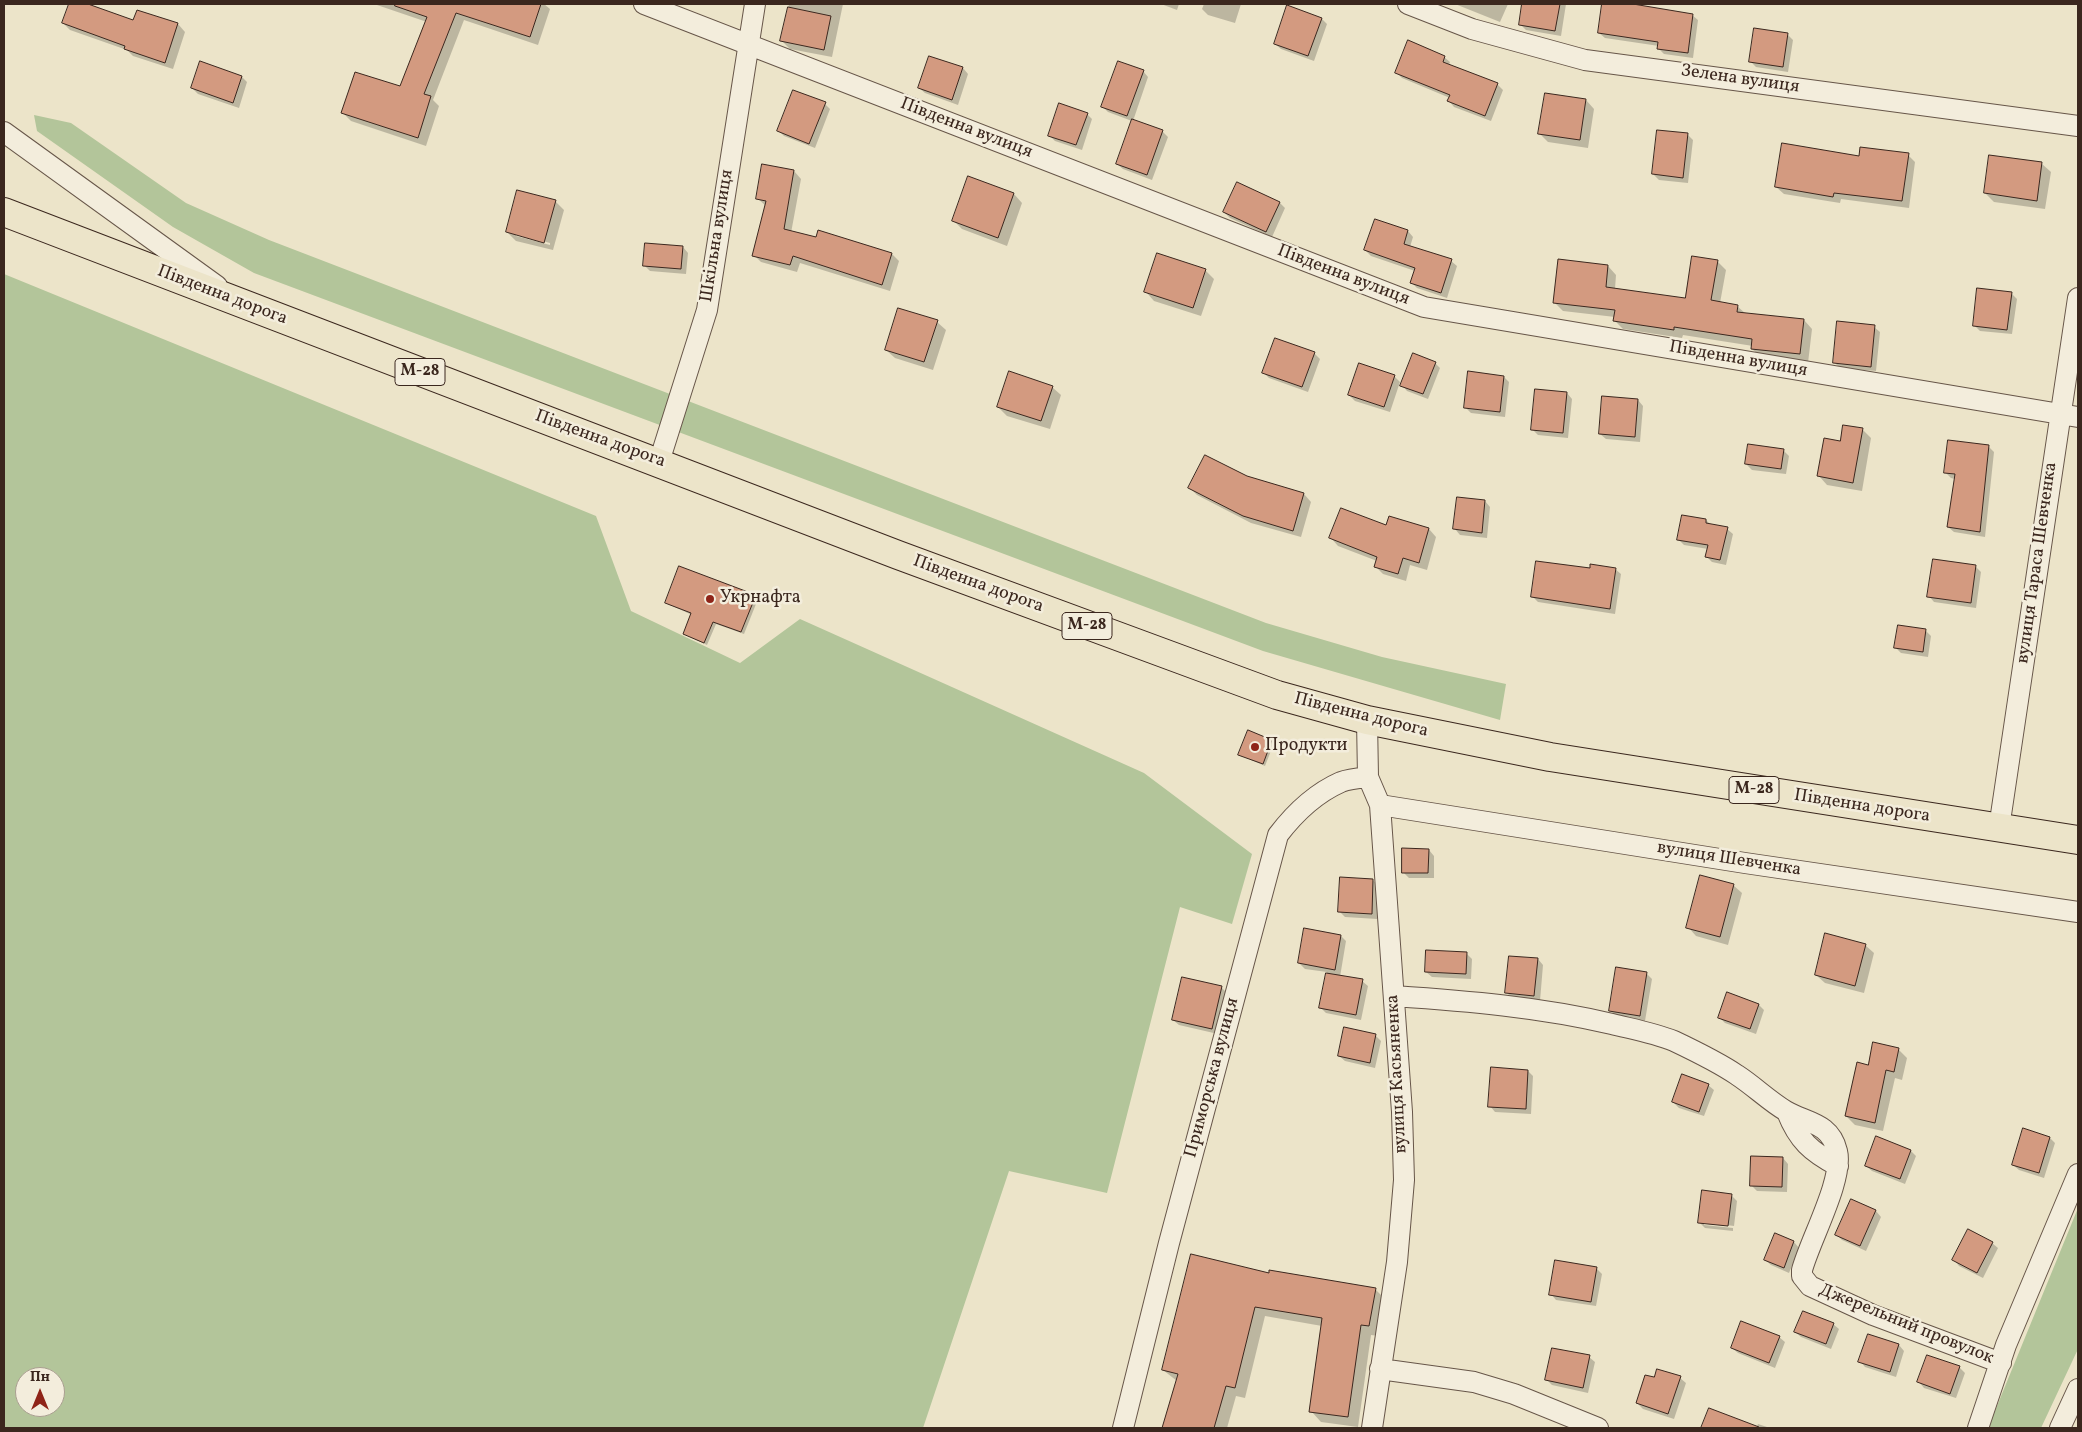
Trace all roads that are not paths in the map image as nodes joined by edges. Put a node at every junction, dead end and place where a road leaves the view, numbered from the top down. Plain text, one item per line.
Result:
1 (644, 4) edge
2 (755, 4) edge
3 (1408, 4) edge
4 (749, 44) junction
5 (2078, 126) edge
6 (4, 132) edge
7 (4, 212) edge
8 (2078, 298) edge
9 (239, 302) junction
10 (2069, 415) edge
11 (659, 462) junction
12 (1367, 720) junction
13 (1368, 777) junction
14 (1380, 806) junction
15 (1998, 828) junction
16 (2078, 840) edge
17 (2078, 912) edge
18 (1394, 996) junction
19 (2078, 1174) edge
20 (2001, 1363) junction
21 (1380, 1369) junction
22 (2078, 1389) edge
23 (1123, 1428) edge
24 (1372, 1428) edge
25 (1598, 1428) edge
26 (1978, 1428) edge
27 (2060, 1428) edge

1 - 4 street, Південна вулиця
2 - 4 street, Шкільна вулиця
3 - 5 street, Зелена вулиця
4 - 10 street, Південна вулиця
4 - 11 street, Шкільна вулиця
6 - 9 street
7 - 9 highway, Південна дорога / М-28
8 - 10 street, вулиця Тараса Шевченка
9 - 11 highway, Південна дорога / М-28
10 - 15 street, вулиця Тараса Шевченка
11 - 12 highway, Південна дорога / М-28
12 - 13 street, вулиця Касьяненка
12 - 15 highway, Південна дорога / М-28
13 - 14 street, вулиця Касьяненка
13 - 23 street, Приморська вулиця
14 - 17 street, вулиця Шевченка
14 - 18 street, вулиця Касьяненка
15 - 16 highway, Південна дорога / М-28
18 - 20 street, Джерельний провулок
18 - 21 street, вулиця Касьяненка
19 - 20 street
20 - 26 street
21 - 24 street, вулиця Касьяненка
21 - 25 street
22 - 27 street

